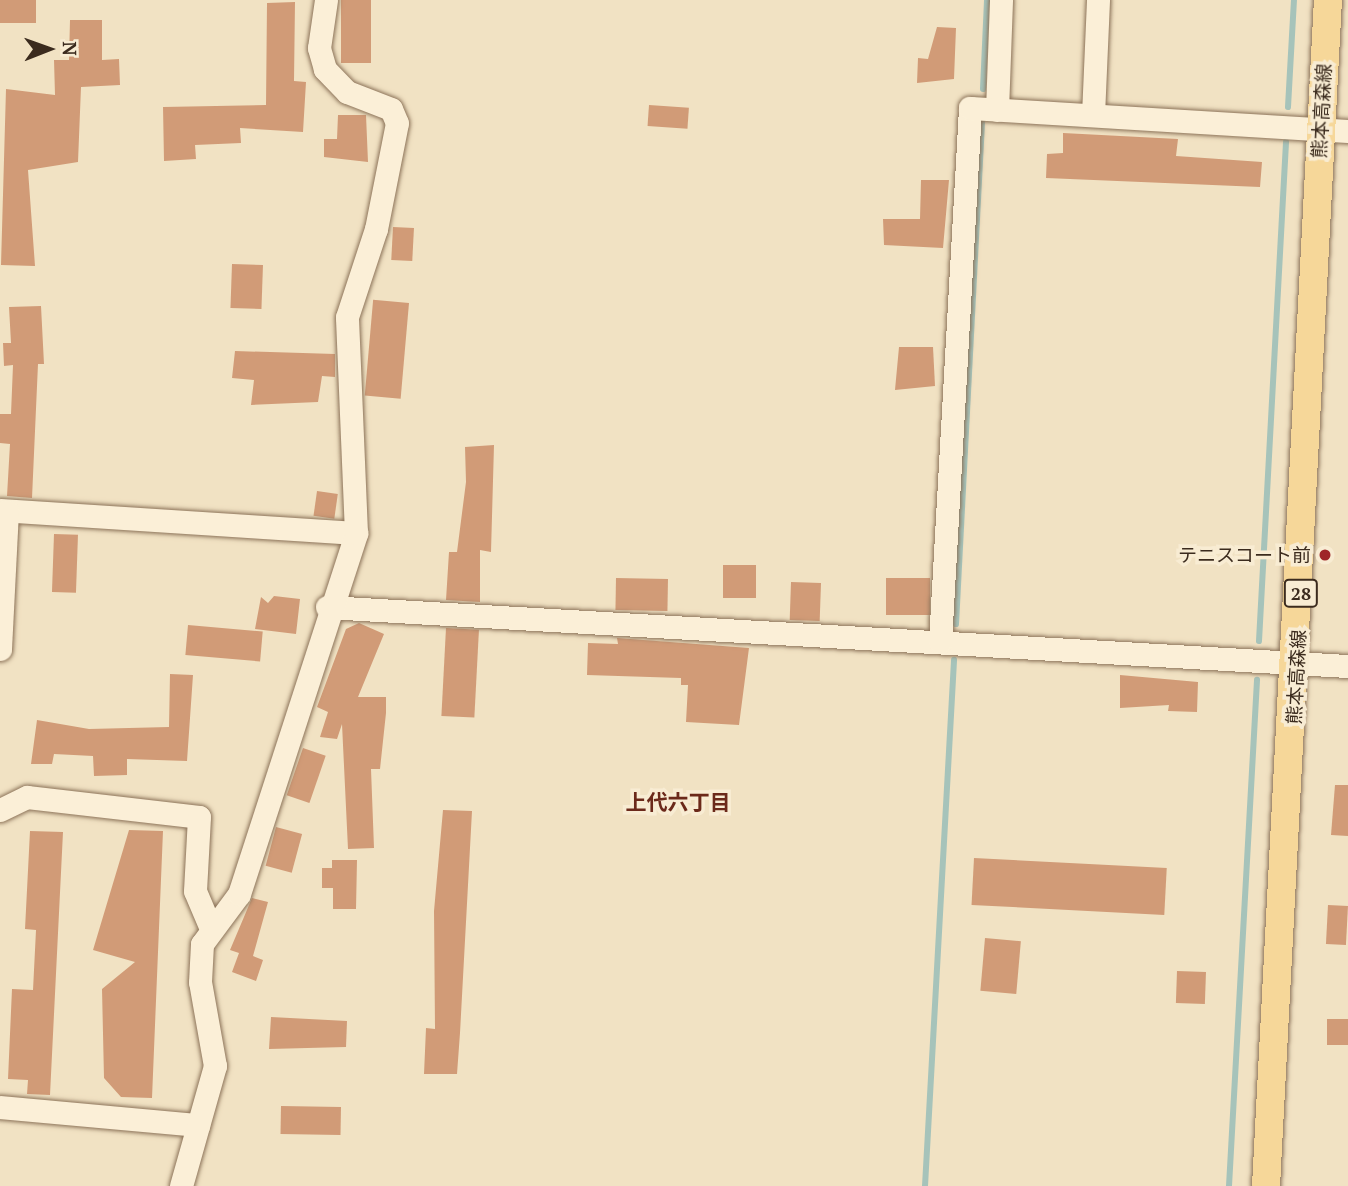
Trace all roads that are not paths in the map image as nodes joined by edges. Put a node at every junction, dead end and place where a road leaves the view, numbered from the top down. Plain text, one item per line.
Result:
1 (326, 0) edge
2 (1002, 0) edge
3 (1098, 0) edge
4 (1328, 0) edge
5 (997, 110) junction
6 (1093, 115) junction
7 (1320, 128) junction
8 (1348, 131) edge
9 (3, 510) edge
10 (356, 533) junction
11 (327, 607) junction
12 (940, 642) junction
13 (0, 649) edge
14 (1297, 662) junction
15 (1348, 666) edge
16 (0, 810) edge
17 (210, 926) junction
18 (0, 1107) edge
19 (198, 1125) junction
20 (181, 1186) edge
21 (1266, 1186) edge

1 - 10 street
2 - 5 street
3 - 6 street
4 - 7 main road, 熊本高森線 / 28
5 - 6 street
5 - 12 street
6 - 7 street
7 - 8 street
7 - 14 main road, 熊本高森線 / 28
9 - 10 street
9 - 13 street
10 - 11 street
11 - 12 street
11 - 17 street
12 - 14 street
14 - 15 street
14 - 21 main road, 熊本高森線 / 28
16 - 17 street
17 - 19 street
18 - 19 street
19 - 20 street

